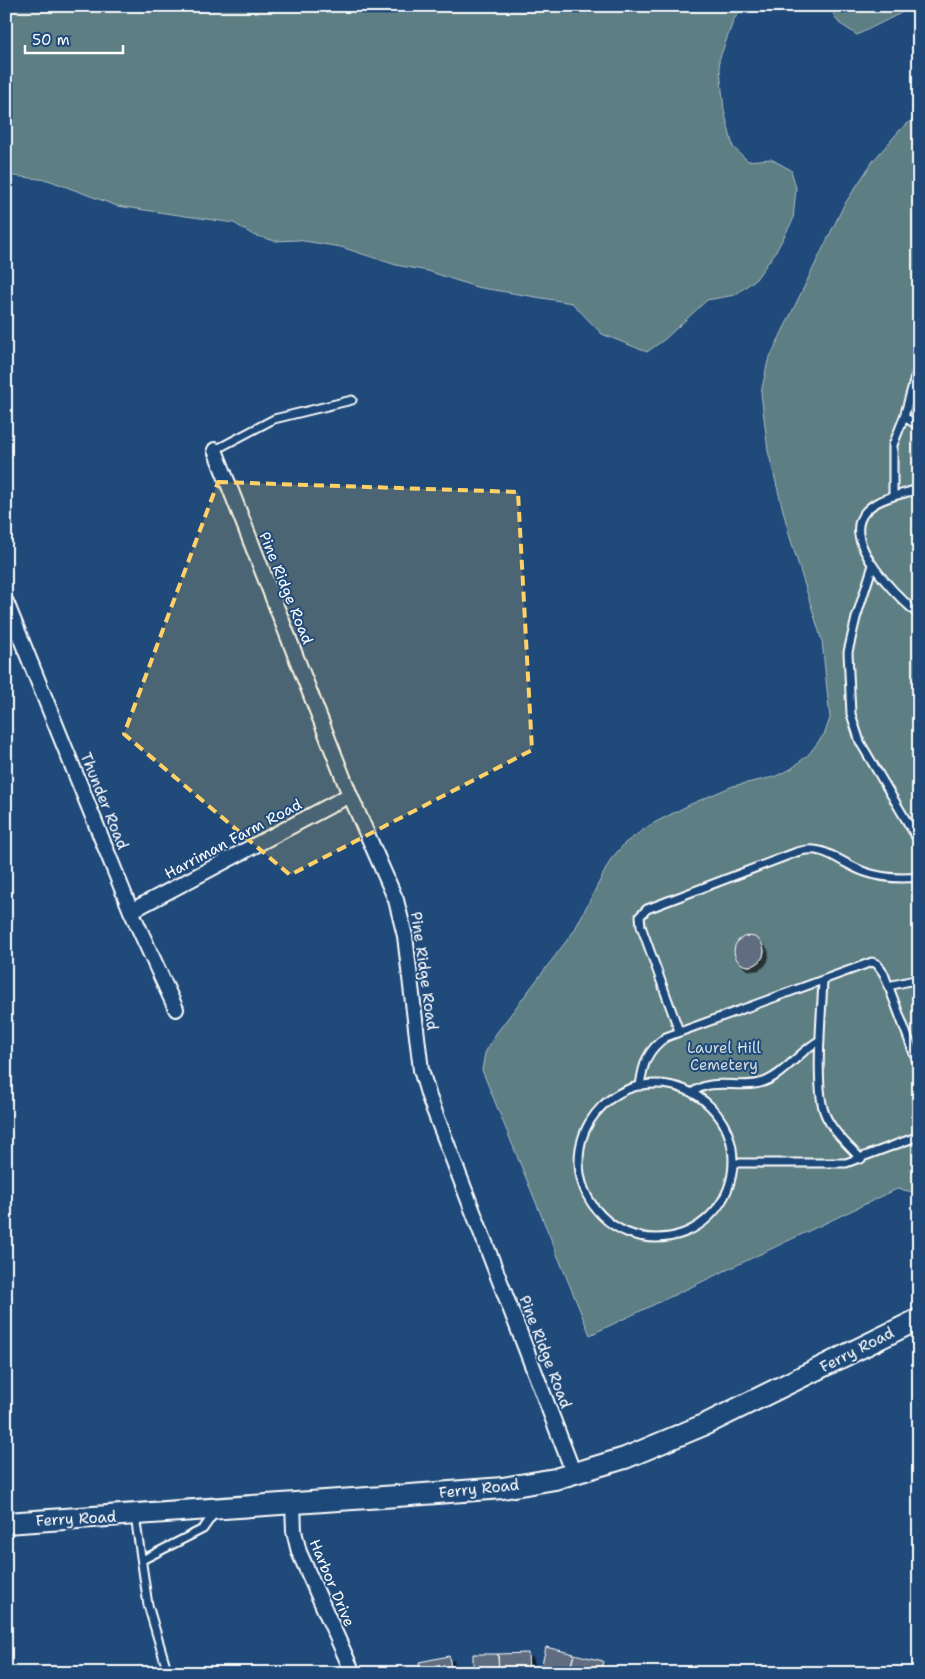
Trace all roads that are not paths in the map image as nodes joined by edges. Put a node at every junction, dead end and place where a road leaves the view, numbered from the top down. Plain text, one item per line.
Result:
1 (919, 363) edge
2 (352, 400) dead end
3 (904, 417) junction
4 (919, 426) edge
5 (215, 450) joint
6 (919, 488) edge
7 (893, 496) junction
8 (873, 565) junction
9 (6, 602) edge
10 (919, 615) edge
11 (350, 795) junction
12 (919, 842) edge
13 (919, 877) edge
14 (131, 911) junction
15 (919, 979) edge
16 (823, 980) junction
17 (888, 986) junction
18 (176, 1009) dead end
19 (679, 1031) junction
20 (820, 1040) junction
21 (919, 1067) edge
22 (640, 1086) junction
23 (692, 1093) junction
24 (919, 1136) edge
25 (860, 1159) junction
26 (733, 1163) junction
27 (918, 1323) edge
28 (574, 1474) junction
29 (293, 1504) junction
30 (217, 1510) junction
31 (135, 1516) junction
32 (6, 1523) edge
33 (142, 1560) junction
34 (168, 1673) edge
35 (353, 1673) edge

1 - 3 lane
2 - 5 lane
3 - 4 lane
3 - 7 lane
5 - 11 street, Pine Ridge Road
6 - 7 lane
7 - 8 lane
8 - 10 lane
8 - 12 lane
9 - 14 street, Thunder Road
11 - 14 street, Harriman Farm Road
11 - 28 street, Pine Ridge Road
13 - 19 lane
14 - 18 street, Thunder Road
15 - 17 lane
16 - 17 lane
16 - 19 lane
16 - 20 lane
17 - 21 lane
19 - 22 lane
20 - 23 lane
20 - 25 lane
22 - 23 lane
22 - 26 lane
23 - 26 lane
24 - 25 lane
25 - 26 lane
27 - 28 main road, Ferry Road
28 - 29 main road, Ferry Road
29 - 30 main road, Ferry Road
29 - 35 street, Harbor Drive
30 - 31 main road, Ferry Road
30 - 33 lane
31 - 32 main road, Ferry Road
31 - 33 lane
33 - 34 lane

